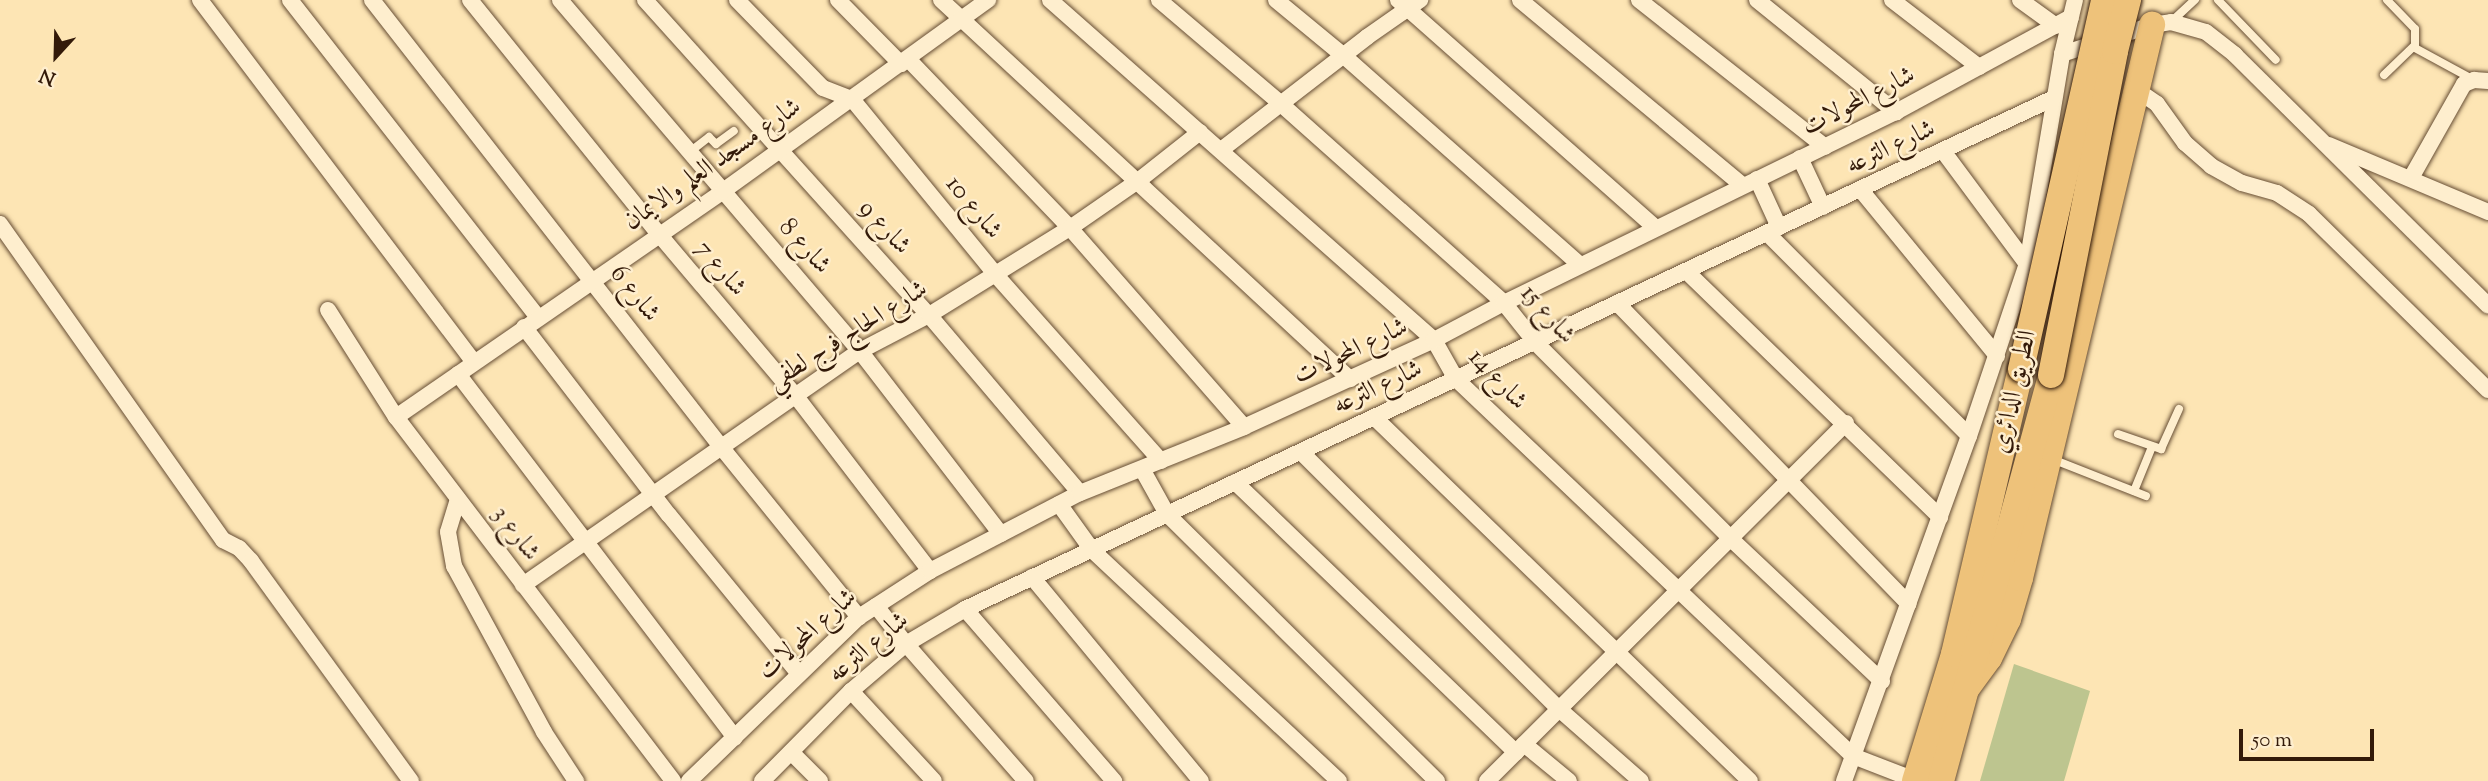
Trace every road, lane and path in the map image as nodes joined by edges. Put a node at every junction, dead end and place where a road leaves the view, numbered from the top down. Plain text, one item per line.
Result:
1 (200, 0) edge
2 (290, 0) edge
3 (372, 0) edge
4 (470, 0) edge
5 (560, 0) edge
6 (645, 0) edge
7 (737, 0) edge
8 (838, 0) edge
9 (941, 0) edge
10 (988, 0) edge
11 (1050, 0) edge
12 (1159, 0) edge
13 (1276, 0) edge
14 (1520, 0) edge
15 (1639, 0) edge
16 (1757, 0) edge
17 (1892, 0) edge
18 (2020, 0) edge
19 (2075, 0) edge
20 (2104, 0) edge
21 (2129, 0) edge
22 (2195, 0) edge
23 (2218, 0) edge
24 (2387, 0) edge
25 (1409, 3) edge
26 (2071, 17) junction
27 (961, 19) junction
28 (2162, 24) junction
29 (2056, 26) junction
30 (2414, 47) junction
31 (2062, 54) junction
32 (1344, 56) junction
33 (2276, 60) dead end
34 (905, 61) junction
35 (1979, 67) junction
36 (2384, 75) dead end
37 (2481, 80) edge
38 (2138, 90) junction
39 (2054, 98) junction
40 (852, 99) junction
41 (1281, 104) junction
42 (1896, 111) junction
43 (734, 131) dead end
44 (1200, 132) junction
45 (2323, 142) junction
46 (1825, 147) junction
47 (780, 149) junction
48 (1221, 150) junction
49 (1943, 150) junction
50 (691, 151) junction
51 (1800, 158) junction
52 (2411, 178) junction
53 (1138, 181) junction
54 (1750, 182) junction
55 (1860, 190) junction
56 (723, 191) junction
57 (1824, 207) junction
58 (2488, 212) edge
59 (0, 224) edge
60 (1070, 228) junction
61 (1656, 228) junction
62 (1773, 230) junction
63 (657, 233) junction
64 (2027, 264) junction
65 (1580, 265) junction
66 (1686, 271) junction
67 (995, 274) junction
68 (592, 279) junction
69 (1504, 303) junction
70 (1617, 303) junction
71 (2488, 306) edge
72 (328, 310) dead end
73 (929, 315) junction
74 (538, 317) junction
75 (524, 327) junction
76 (1434, 340) junction
77 (1535, 342) junction
78 (860, 351) junction
79 (1997, 356) junction
80 (474, 362) junction
81 (457, 374) junction
82 (1350, 379) junction
83 (1456, 379) junction
84 (2488, 390) edge
85 (795, 395) junction
86 (2179, 409) dead end
87 (396, 417) junction
88 (1374, 417) junction
89 (1846, 423) junction
90 (1244, 427) junction
91 (2118, 433) dead end
92 (1969, 436) junction
93 (2152, 447) junction
94 (722, 448) junction
95 (1301, 452) junction
96 (2049, 458) junction
97 (1161, 461) junction
98 (1142, 469) junction
99 (1789, 480) junction
100 (1235, 482) junction
101 (2134, 491) junction
102 (1080, 494) junction
103 (654, 495) junction
104 (2146, 496) dead end
105 (458, 499) junction
106 (1059, 504) junction
107 (1167, 514) junction
108 (1940, 517) junction
109 (1001, 534) junction
110 (1730, 538) junction
111 (585, 542) junction
112 (1091, 550) junction
113 (930, 572) junction
114 (1032, 578) junction
115 (523, 585) junction
116 (1678, 591) junction
117 (1909, 604) junction
118 (876, 606) junction
119 (965, 609) junction
120 (859, 617) junction
121 (906, 644) junction
122 (1615, 653) junction
123 (799, 674) junction
124 (1882, 681) junction
125 (851, 691) junction
126 (1964, 692) junction
127 (1559, 709) junction
128 (735, 738) junction
129 (1520, 748) junction
130 (791, 751) junction
131 (1853, 756) junction
132 (411, 781) edge
133 (576, 781) edge
134 (673, 781) edge
135 (689, 781) edge
136 (762, 781) edge
137 (820, 781) edge
138 (934, 781) edge
139 (1026, 781) edge
140 (1114, 781) edge
141 (1201, 781) edge
142 (1339, 781) edge
143 (1437, 781) edge
144 (1487, 781) edge
145 (1569, 781) edge
146 (1641, 781) edge
147 (1750, 781) edge
148 (1844, 781) edge
149 (1924, 781) edge

1 - 80 street
2 - 74 street
3 - 68 street, شارع 6
4 - 63 street, شارع 7
5 - 50 street, شارع 8
6 - 47 street, شارع 9
7 - 40 street, شارع 10
8 - 34 street
9 - 27 street
10 - 27 street, شارع مسجد العلم والايمان
11 - 44 street, شارع 14
12 - 41 street, شارع 15
13 - 32 street
14 - 54 street
15 - 46 street
16 - 42 street
17 - 35 street
18 - 29 street
19 - 26 street
20 - 149 main road, الطريق الدائري, bridge
21 - 126 main road, الطريق الدائري, bridge
22 - 28 lane
23 - 33 lane
24 - 30 lane
25 - 32 street
25 - 61 street
26 - 29 street, شارع المحولات
26 - 31 street
27 - 34 street, شارع مسجد العلم والايمان
27 - 53 street
28 - 31 street
28 - 38 main road
28 - 45 street
29 - 35 street, شارع المحولات
30 - 36 lane
30 - 37 lane
31 - 39 street
32 - 41 street
32 - 65 street
34 - 40 street, شارع مسجد العلم والايمان
34 - 60 street
35 - 42 street, شارع المحولات
37 - 52 street
38 - 84 street
38 - 96 main road
39 - 49 street, شارع الترعه
39 - 64 street
40 - 47 street, شارع مسجد العلم والايمان
40 - 67 street, شارع 10
41 - 48 street
41 - 69 street, شارع 15
42 - 46 street, شارع المحولات
43 - 50 lane
44 - 48 street, شارع 14
44 - 53 street, شارع الحاج فرج لطفي
45 - 52 street
45 - 71 street
46 - 51 street, شارع المحولات
47 - 56 street, شارع مسجد العلم والايمان
47 - 73 street, شارع 9
48 - 76 street, شارع 14
49 - 55 street, شارع الترعه
49 - 64 street
50 - 56 street, شارع 8
51 - 54 street, شارع المحولات
51 - 57 street
52 - 58 street
53 - 60 street, شارع الحاج فرج لطفي
53 - 82 street
54 - 61 street, شارع المحولات
54 - 62 street
55 - 57 street, شارع الترعه
55 - 79 street
56 - 63 street, شارع مسجد العلم والايمان
56 - 78 street, شارع 8
57 - 62 street, شارع الترعه
59 - 132 street
60 - 67 street, شارع الحاج فرج لطفي
60 - 90 street
61 - 65 street, شارع المحولات
62 - 66 street, شارع الترعه
62 - 92 street
63 - 68 street, شارع مسجد العلم والايمان
63 - 85 street, شارع 7
64 - 79 street
65 - 69 street, شارع المحولات
66 - 70 street, شارع الترعه
66 - 89 street
67 - 73 street, شارع الحاج فرج لطفي
67 - 97 street, شارع 10
68 - 74 street, شارع مسجد العلم والايمان
68 - 94 street, شارع 6
69 - 76 street, شارع المحولات
69 - 77 street, شارع 15
70 - 77 street, شارع الترعه
70 - 99 street
72 - 87 street, شارع 3
73 - 78 street, شارع الحاج فرج لطفي
73 - 102 street, شارع 9
74 - 75 street, شارع مسجد العلم والايمان
75 - 80 street, شارع مسجد العلم والايمان
75 - 103 street
76 - 82 street, شارع المحولات
76 - 83 street, شارع 14
77 - 83 street, شارع الترعه
77 - 110 street, شارع 15
78 - 85 street, شارع الحاج فرج لطفي
78 - 109 street, شارع 8
79 - 92 street
80 - 81 street, شارع مسجد العلم والايمان
81 - 87 street, شارع مسجد العلم والايمان
81 - 111 street
82 - 90 street, شارع المحولات
83 - 88 street, شارع الترعه
83 - 116 street, شارع 14
85 - 94 street, شارع الحاج فرج لطفي
85 - 113 street, شارع 7
86 - 93 lane
87 - 105 street, شارع 3
88 - 95 street, شارع الترعه
88 - 122 street
89 - 99 street
89 - 108 street
90 - 97 street, شارع المحولات
91 - 93 lane
92 - 108 street
93 - 101 lane
94 - 103 street, شارع الحاج فرج لطفي
94 - 120 street, شارع 6
95 - 100 street, شارع الترعه
95 - 127 street
96 - 101 lane
96 - 126 main road
97 - 98 street, شارع المحولات
98 - 102 street, شارع المحولات
98 - 107 street
99 - 110 street
99 - 117 street
100 - 107 street, شارع الترعه
100 - 129 street
101 - 104 lane
102 - 106 street, شارع المحولات
103 - 111 street, شارع الحاج فرج لطفي
103 - 123 street
105 - 115 street, شارع 3
105 - 133 street
106 - 109 street, شارع المحولات
106 - 112 street
107 - 112 street, شارع الترعه
107 - 143 street
108 - 117 street
109 - 113 street, شارع المحولات
110 - 116 street
110 - 124 street, شارع 15
111 - 115 street, شارع الحاج فرج لطفي
111 - 128 street
112 - 114 street, شارع الترعه
112 - 142 street
113 - 118 street, شارع المحولات
114 - 119 street, شارع الترعه
114 - 141 street
115 - 134 street, شارع 3
116 - 122 street
116 - 131 street, شارع 14
117 - 124 street
118 - 120 street, شارع المحولات
118 - 121 street
119 - 121 street, شارع الترعه
119 - 140 street
120 - 123 street, شارع المحولات
121 - 125 street, شارع الترعه
121 - 139 street
122 - 127 street
122 - 147 street
123 - 128 street, شارع المحولات
124 - 131 street
125 - 130 street, شارع الترعه
125 - 138 street
126 - 149 main road, الطريق الدائري
127 - 129 street
127 - 146 street
128 - 135 street, شارع المحولات
129 - 144 street
129 - 145 street
130 - 136 street, شارع الترعه
130 - 137 street
131 - 148 street
131 - 149 street, شارع 14

